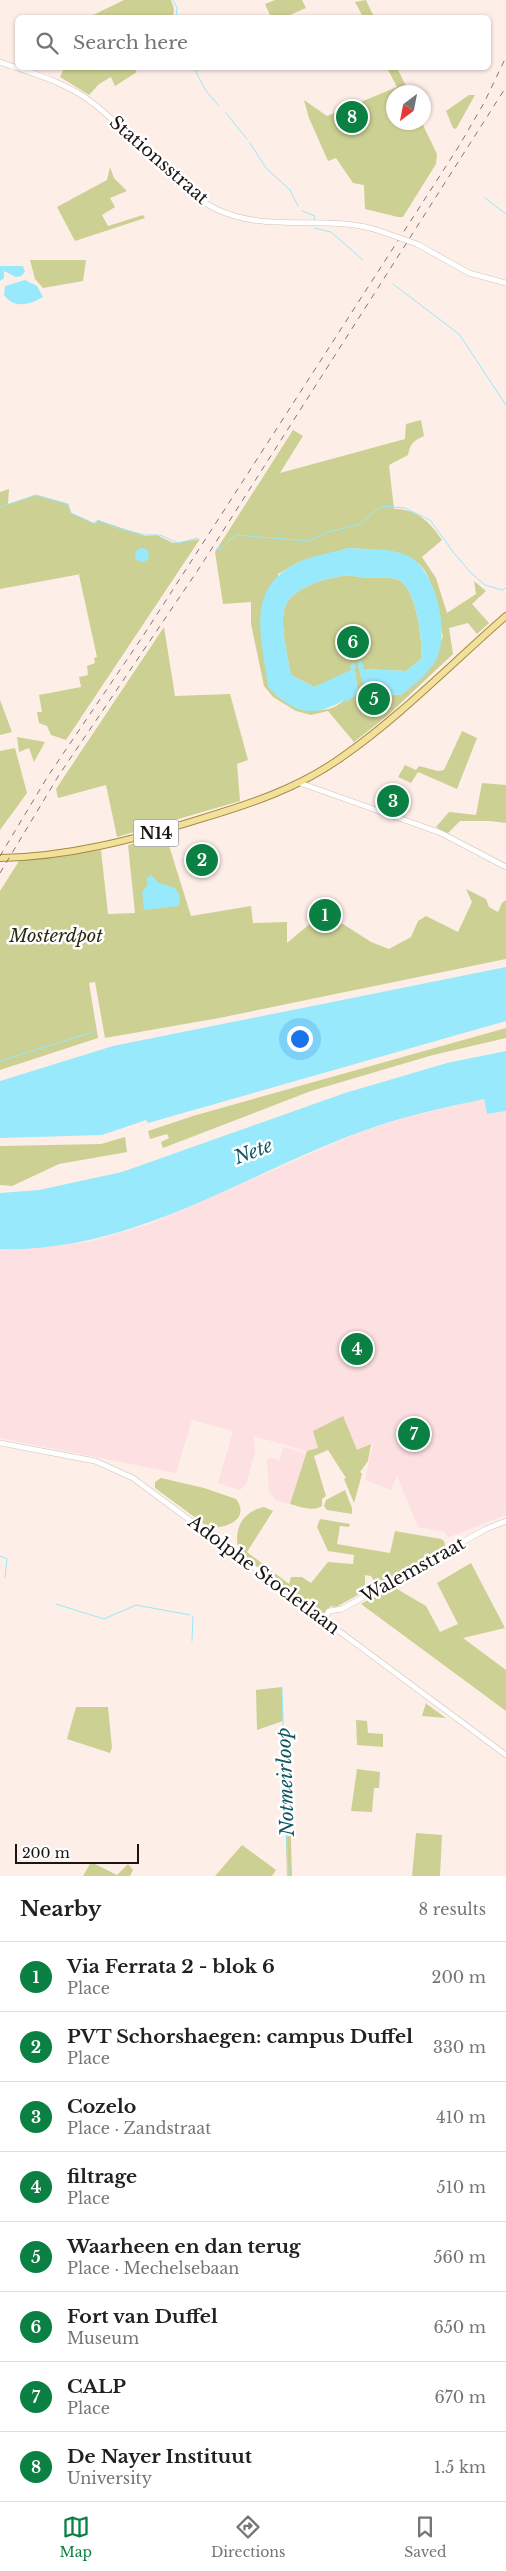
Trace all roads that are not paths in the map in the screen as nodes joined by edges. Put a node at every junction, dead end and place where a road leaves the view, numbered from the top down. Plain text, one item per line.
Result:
1 (0, 62) edge
2 (15, 67) edge
3 (23, 70) edge
4 (506, 283) edge
5 (506, 616) edge
6 (300, 783) junction
7 (0, 858) edge
8 (506, 867) edge
9 (0, 1443) edge
10 (506, 1521) edge
11 (323, 1620) junction
12 (506, 1755) edge

1 - 2 street, Stationsstraat, bridge
3 - 4 street, Stationsstraat, bridge
5 - 6 main road, N14
6 - 7 main road, N14
6 - 8 street
9 - 11 street, Adolphe Stocletlaan
10 - 11 street, Walemstraat
11 - 12 street, Adolphe Stocletlaan

